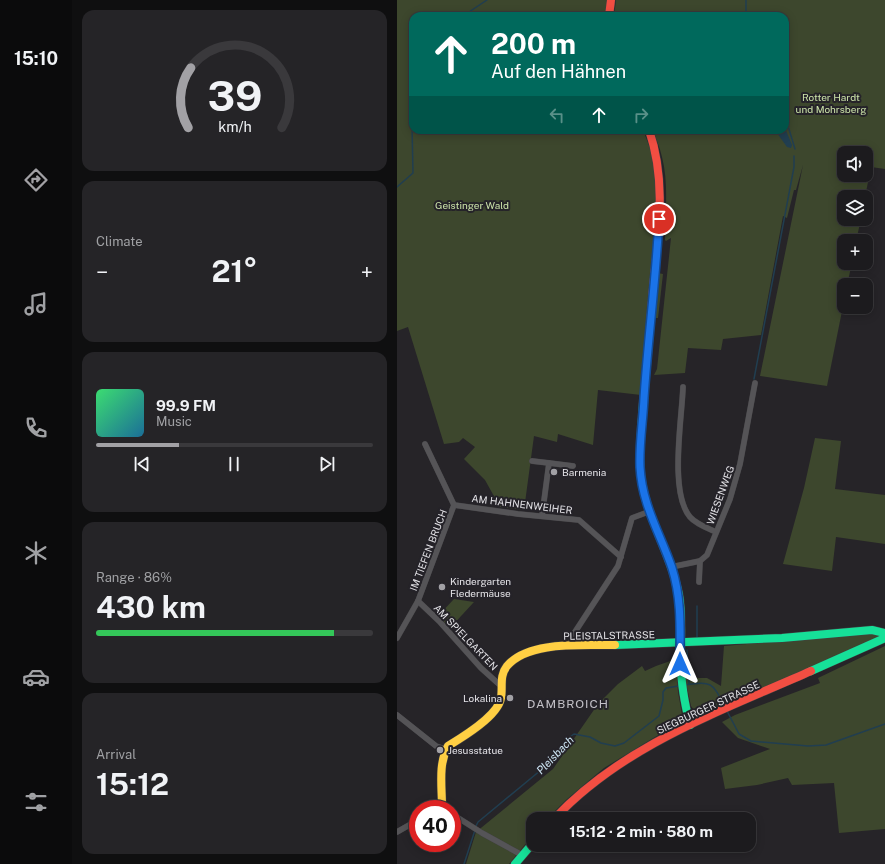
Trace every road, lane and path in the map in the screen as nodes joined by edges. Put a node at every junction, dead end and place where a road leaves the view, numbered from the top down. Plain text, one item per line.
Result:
1 (611, 0) edge
2 (610, 12) edge
3 (650, 134) edge
4 (755, 383) dead end
5 (683, 387) dead end
6 (425, 444) dead end
7 (532, 461) dead end
8 (549, 464) junction
9 (573, 466) dead end
10 (454, 505) junction
11 (648, 512) junction
12 (542, 516) junction
13 (716, 532) junction
14 (621, 557) junction
15 (700, 562) junction
16 (671, 567) junction
17 (699, 582) dead end
18 (418, 601) junction
19 (885, 633) edge
20 (397, 638) edge
21 (885, 638) edge
22 (680, 643) junction
23 (570, 646) junction
24 (501, 686) junction
25 (397, 716) edge
26 (690, 725) junction
27 (445, 749) junction
28 (441, 800) edge
29 (561, 812) edge
30 (461, 820) edge
31 (409, 825) edge
32 (397, 832) edge
33 (526, 851) edge
34 (522, 855) junction
35 (515, 864) edge

1 - 2 street
3 - 11 street
4 - 13 street, WIESENWEG
5 - 13 street
6 - 10 street, IM TIEFEN BRUCH
7 - 8 street
8 - 9 street
8 - 12 street
10 - 12 street, AM HAHNENWEIHER
10 - 18 street, IM TIEFEN BRUCH
11 - 14 street
11 - 16 street
12 - 14 street, AM HAHNENWEIHER
13 - 15 street, WIESENWEG
14 - 23 street
15 - 16 street
15 - 17 street, WIESENWEG
16 - 22 street
18 - 20 street, IM TIEFEN BRUCH
18 - 24 street, AM SPIELGARTEN
19 - 22 street, PLEISTALSTRASSE
21 - 26 street, SIEGBURGER STRASSE
22 - 23 street, PLEISTALSTRASSE
22 - 26 street
23 - 24 street, PLEISTALSTRASSE
24 - 27 street, PLEISTALSTRASSE
25 - 27 street
26 - 29 street, SIEGBURGER STRASSE
27 - 28 street
30 - 34 street
31 - 32 street
33 - 34 street
34 - 35 street

